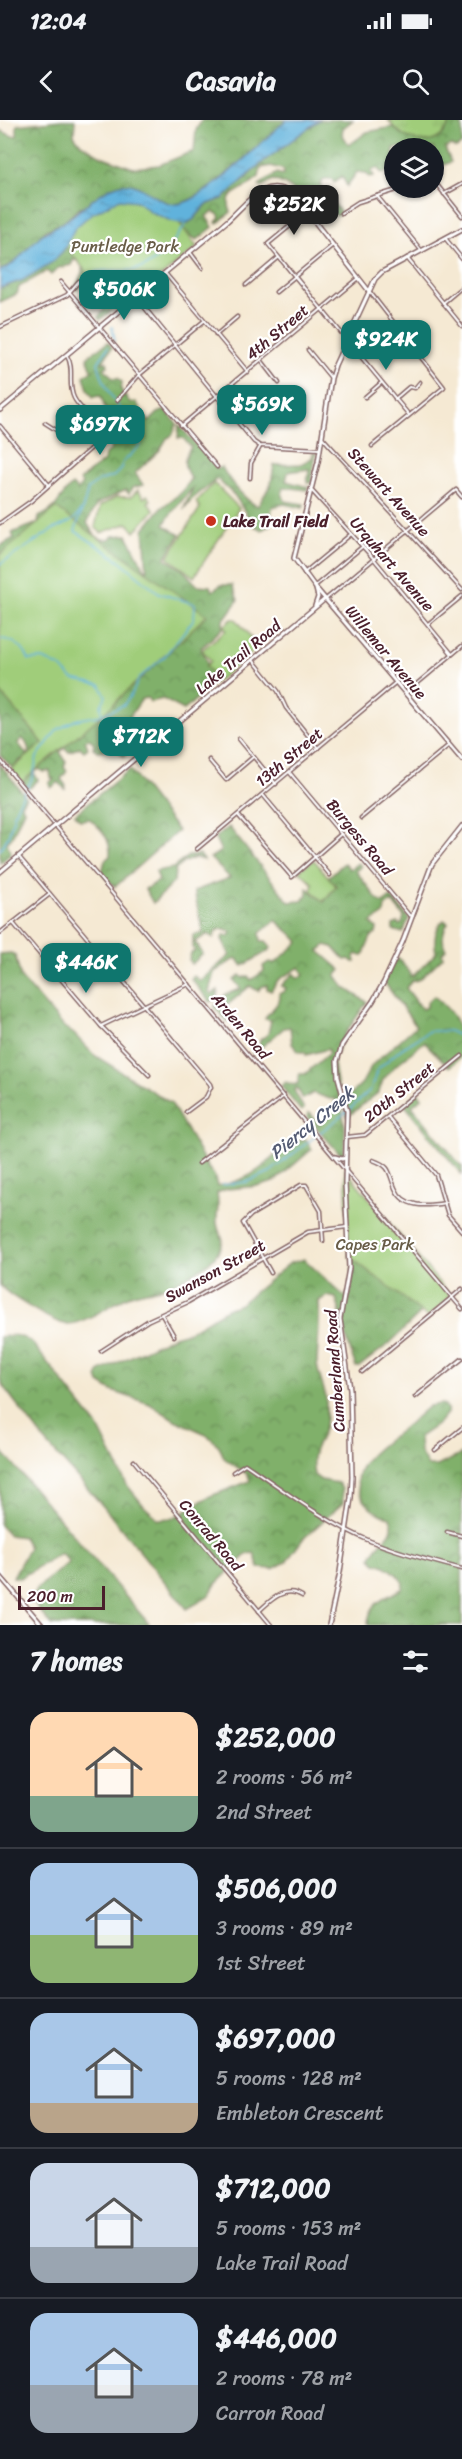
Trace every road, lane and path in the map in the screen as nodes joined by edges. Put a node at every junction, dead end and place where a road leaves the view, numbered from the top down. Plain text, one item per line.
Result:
1 (462, 184) edge
2 (384, 194) edge
3 (444, 194) joint
4 (377, 196) junction
5 (307, 212) junction
6 (341, 213) dead end
7 (462, 216) edge
8 (462, 229) edge
9 (445, 238) junction
10 (333, 245) junction
11 (421, 250) junction
12 (190, 252) junction
13 (279, 258) junction
14 (407, 258) junction
15 (462, 259) edge
16 (201, 268) dead end
17 (165, 273) junction
18 (294, 277) junction
19 (359, 278) junction
20 (375, 280) junction
21 (79, 281) dead end
22 (61, 282) dead end
23 (363, 283) junction
24 (246, 285) dead end
25 (462, 287) edge
26 (70, 292) junction
27 (276, 292) dead end
28 (370, 292) junction
29 (136, 297) junction
30 (443, 303) junction
31 (322, 310) junction
32 (237, 317) dead end
33 (205, 321) junction
34 (462, 326) edge
35 (0, 327) edge
36 (99, 327) junction
37 (216, 334) junction
38 (347, 340) junction
39 (175, 345) junction
40 (308, 350) dead end
41 (67, 355) junction
42 (261, 360) junction
43 (248, 372) junction
44 (139, 375) junction
45 (331, 378) junction
46 (420, 382) dead end
47 (279, 383) dead end
48 (382, 383) junction
49 (218, 397) junction
50 (365, 397) dead end
51 (395, 399) junction
52 (117, 400) dead end
53 (83, 409) junction
54 (0, 410) edge
55 (409, 415) junction
56 (45, 423) dead end
57 (0, 426) edge
58 (182, 426) junction
59 (115, 430) dead end
60 (100, 432) junction
61 (322, 436) junction
62 (260, 446) junction
63 (372, 446) dead end
64 (320, 449) junction
65 (217, 467) dead end
66 (250, 478) dead end
67 (50, 485) junction
68 (312, 491) junction
69 (462, 497) edge
70 (0, 523) edge
71 (408, 530) junction
72 (351, 534) junction
73 (362, 547) junction
74 (374, 559) junction
75 (304, 573) junction
76 (315, 587) junction
77 (462, 590) edge
78 (462, 596) edge
79 (326, 599) junction
80 (313, 609) junction
81 (428, 624) junction
82 (462, 646) edge
83 (452, 654) junction
84 (253, 660) junction
85 (396, 682) junction
86 (406, 693) junction
87 (239, 739) dead end
88 (449, 745) junction
89 (318, 748) junction
90 (254, 757) junction
91 (0, 760) edge
92 (209, 760) dead end
93 (462, 760) edge
94 (290, 772) junction
95 (276, 784) junction
96 (263, 795) junction
97 (238, 815) junction
98 (361, 818) dead end
99 (56, 825) junction
100 (462, 826) edge
101 (342, 834) junction
102 (197, 849) dead end
103 (18, 856) junction
104 (314, 857) junction
105 (0, 872) edge
106 (330, 875) dead end
107 (50, 894) junction
108 (413, 916) junction
109 (13, 923) junction
110 (0, 933) edge
111 (189, 984) junction
112 (145, 1005) junction
113 (101, 1026) junction
114 (462, 1056) edge
115 (149, 1075) dead end
116 (284, 1096) junction
117 (186, 1112) dead end
118 (388, 1117) junction
119 (347, 1137) junction
120 (346, 1156) junction
121 (335, 1157) junction
122 (373, 1160) dead end
123 (199, 1163) dead end
124 (345, 1169) junction
125 (445, 1203) junction
126 (346, 1227) junction
127 (322, 1229) junction
128 (462, 1231) edge
129 (323, 1241) dead end
130 (262, 1259) junction
131 (271, 1273) dead end
132 (462, 1288) edge
133 (452, 1297) junction
134 (462, 1310) edge
135 (162, 1315) junction
136 (174, 1336) dead end
137 (101, 1351) dead end
138 (462, 1359) edge
139 (362, 1372) dead end
140 (415, 1398) dead end
141 (462, 1428) edge
142 (435, 1450) dead end
143 (134, 1461) dead end
144 (233, 1472) dead end
145 (346, 1529) junction
146 (447, 1532) dead end
147 (462, 1536) edge
148 (462, 1569) edge
149 (0, 1576) edge
150 (302, 1596) dead end
151 (259, 1611) junction
152 (42, 1625) edge
153 (270, 1625) edge
154 (329, 1625) edge

1 - 3 street
2 - 4 street
3 - 7 street
4 - 6 street
4 - 11 street
5 - 10 street
5 - 12 street
5 - 13 street
8 - 9 street
9 - 11 street
9 - 15 street
10 - 18 street
10 - 19 street
11 - 14 street
12 - 16 street
12 - 17 street
13 - 18 street
13 - 24 street
14 - 20 street
14 - 30 street
17 - 29 street
17 - 33 street
18 - 27 street
18 - 31 street
19 - 23 street
19 - 31 street, 4th Street
20 - 23 street
20 - 28 street
21 - 26 street
22 - 26 street
23 - 28 street
25 - 30 street
26 - 35 street
26 - 36 street
28 - 38 street
28 - 55 street
29 - 36 street
29 - 39 street
30 - 34 street
31 - 38 street
31 - 42 street, 4th Street
32 - 37 street
33 - 37 street
33 - 39 street
36 - 41 street
36 - 44 street
37 - 43 street
38 - 45 street
38 - 48 street
39 - 44 street
39 - 49 street
40 - 45 street
41 - 53 street
41 - 54 street
42 - 43 street, 4th Street
42 - 47 street
43 - 49 street, 4th Street
44 - 52 street
44 - 58 street
45 - 61 street
46 - 51 street
48 - 50 street
48 - 51 street
49 - 58 street, 4th Street
49 - 62 street
51 - 55 street
53 - 56 street
53 - 60 street
55 - 63 street
57 - 67 street
58 - 65 street
59 - 60 street
60 - 67 street
61 - 64 street
61 - 71 street, Stewart Avenue
62 - 64 street
62 - 66 street
64 - 68 street
67 - 70 street
68 - 72 street, Urquhart Avenue
68 - 75 street, Willemar Avenue
69 - 71 street
71 - 74 street
71 - 77 street, Stewart Avenue
72 - 73 street, Urquhart Avenue
72 - 75 street
73 - 74 street, Urquhart Avenue
73 - 76 street
74 - 79 street
74 - 81 street, Urquhart Avenue
75 - 76 street, Willemar Avenue
76 - 79 street, Willemar Avenue
76 - 80 street
78 - 81 street
79 - 80 street, Lake Trail Road
79 - 85 street, Willemar Avenue
80 - 84 street, Lake Trail Road
81 - 83 street, Urquhart Avenue
82 - 83 street
83 - 86 street
84 - 89 street
84 - 99 street, Lake Trail Road
85 - 86 street, Willemar Avenue
85 - 89 street, 13th Street
86 - 88 street, Willemar Avenue
87 - 90 street
88 - 93 street, Willemar Avenue
88 - 98 street
89 - 94 street, 13th Street
90 - 92 street
90 - 95 street
91 - 99 street, Arden Road
94 - 95 street, 13th Street
94 - 101 street, Burgess Road
95 - 96 street, 13th Street
96 - 97 street, 13th Street
96 - 104 street
97 - 102 street, 13th Street
97 - 104 street
99 - 103 street, Lake Trail Road
99 - 111 street, Arden Road
100 - 108 street, Cumberland Road
101 - 104 street
101 - 108 street, Burgess Road
103 - 105 street, Lake Trail Road
103 - 107 street
104 - 106 street
107 - 109 street
107 - 112 street
108 - 119 street, Cumberland Road
109 - 110 street
109 - 113 street
111 - 112 street
111 - 116 street, Arden Road
112 - 113 street
112 - 117 street
113 - 115 street
114 - 118 street, 20th Street
116 - 121 street, Arden Road
116 - 123 street
118 - 119 street, 20th Street
118 - 125 street
119 - 120 street, Cumberland Road
120 - 121 street
120 - 124 street, Cumberland Road
121 - 124 street, Arden Road
122 - 125 street
124 - 126 street, Cumberland Road
124 - 133 street, Arden Road
125 - 128 street
126 - 127 street, Swanson Street
126 - 145 street, Cumberland Road
127 - 129 street
127 - 130 street, Swanson Street
127 - 130 street
130 - 131 street
130 - 135 street, Swanson Street
132 - 133 street
133 - 134 street, Arden Road
133 - 139 street
135 - 136 street
135 - 137 street, Swanson Street
138 - 140 street
141 - 142 street
143 - 151 street, Conrad Road
144 - 145 street
145 - 148 street
145 - 154 street, Cumberland Road
146 - 147 street
149 - 152 street
150 - 151 street
151 - 153 street, Conrad Road

